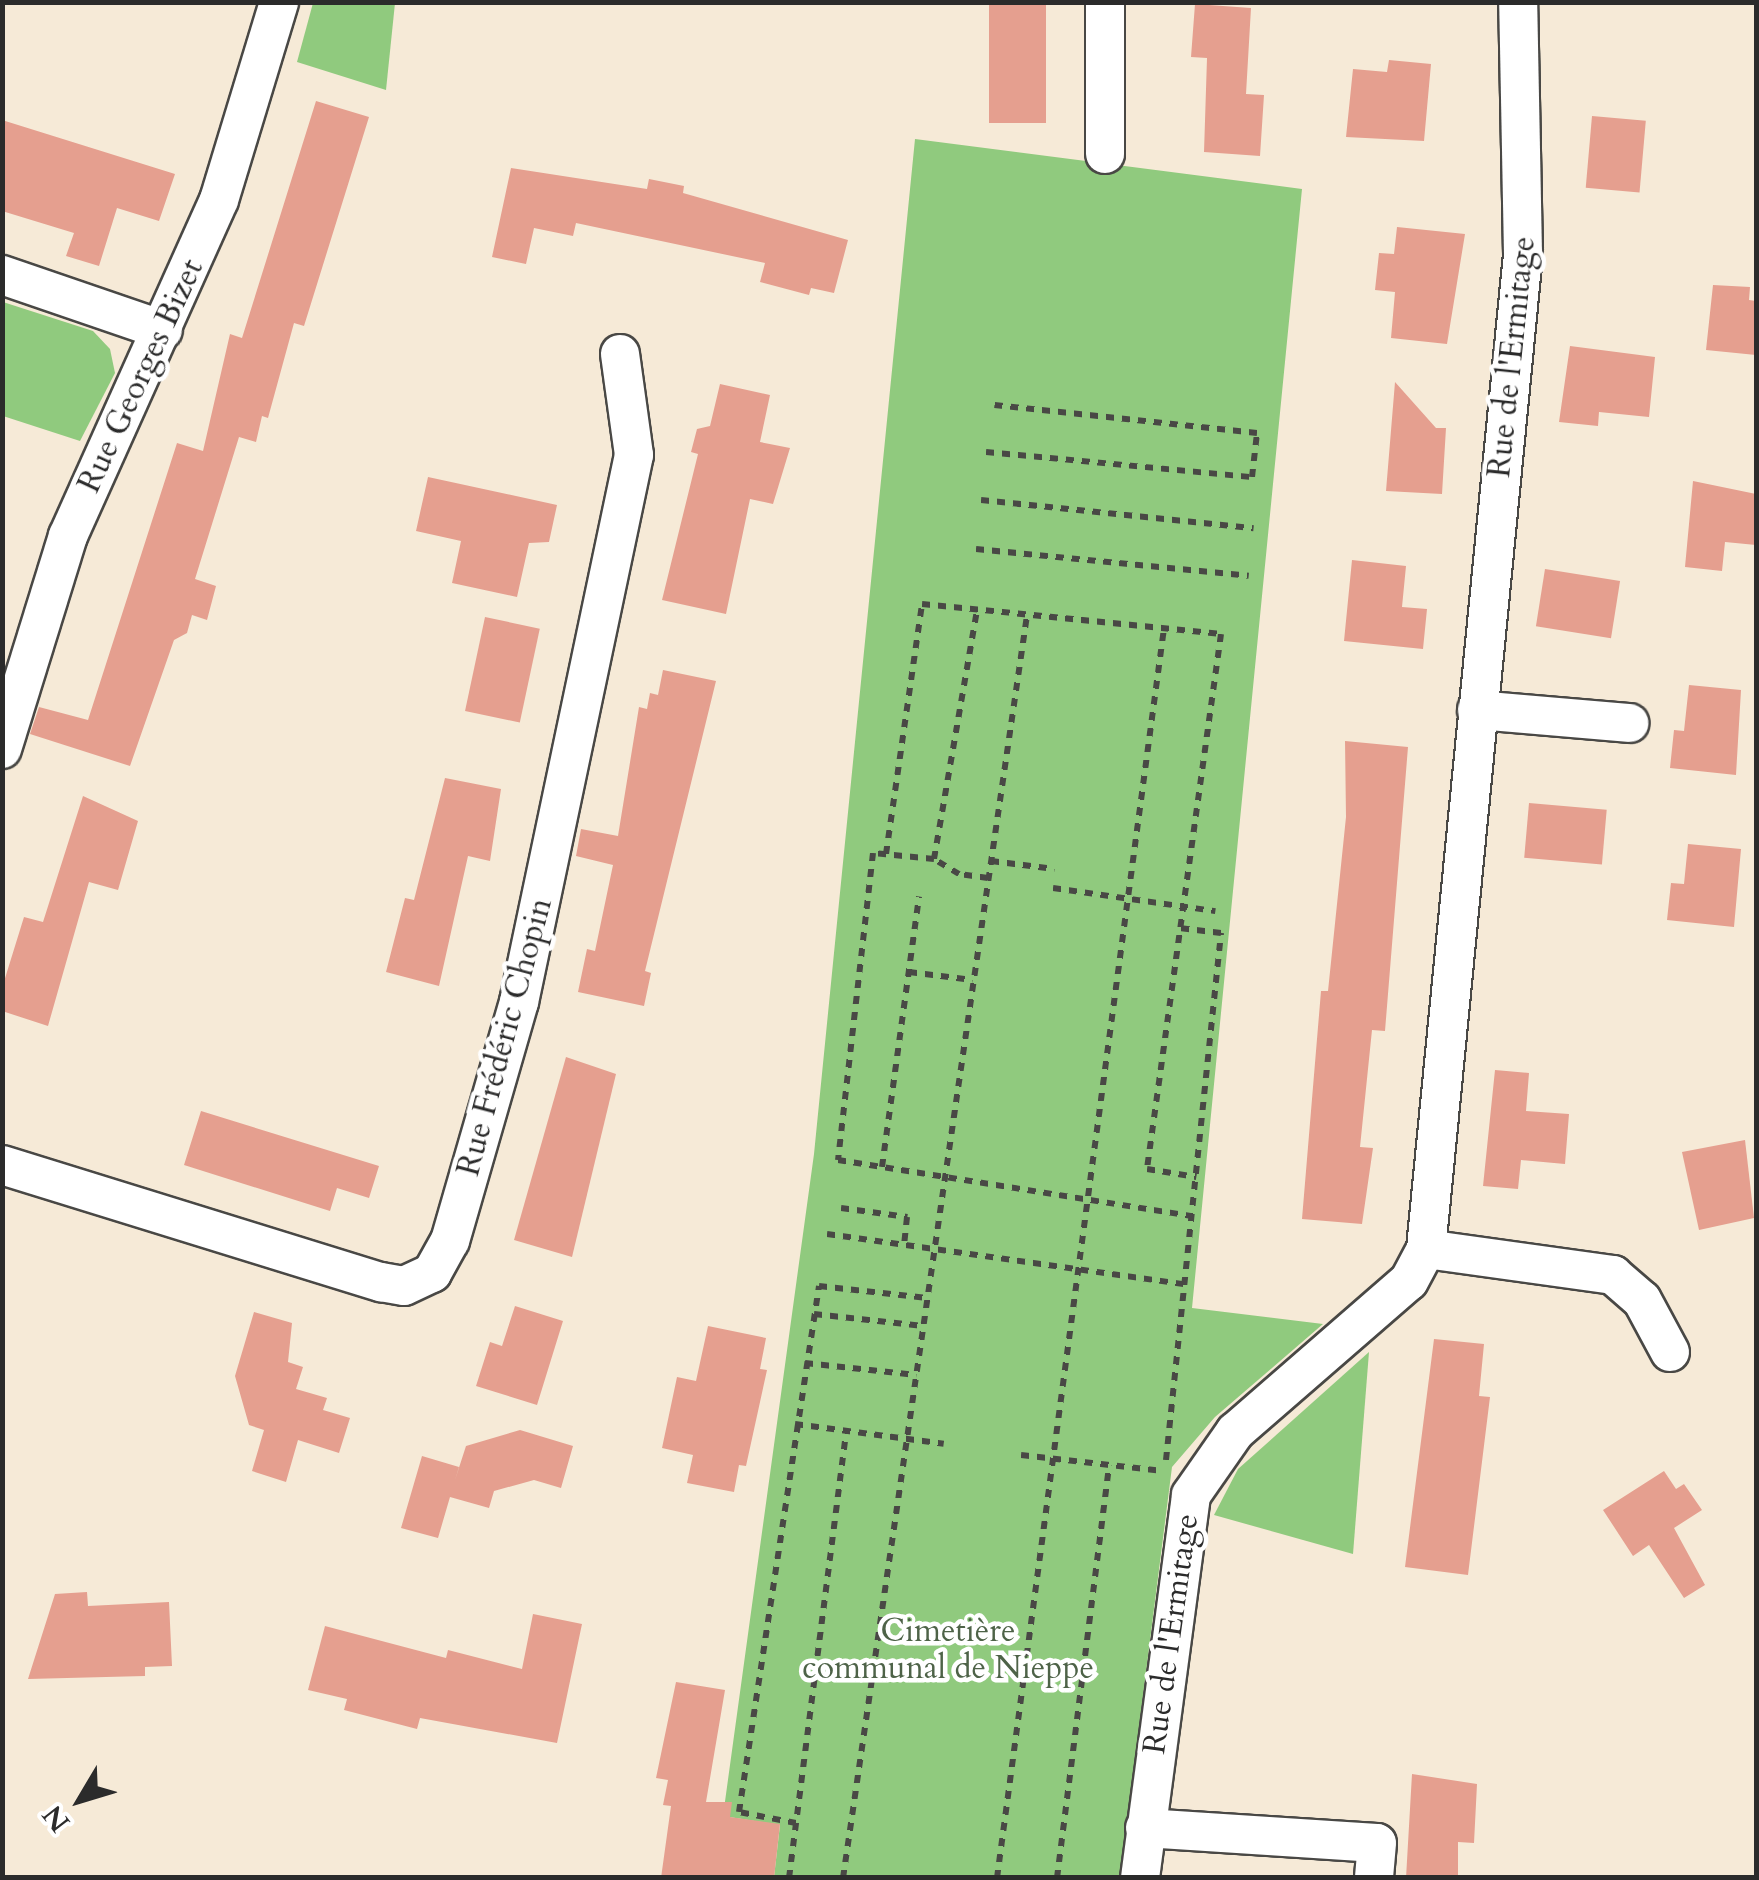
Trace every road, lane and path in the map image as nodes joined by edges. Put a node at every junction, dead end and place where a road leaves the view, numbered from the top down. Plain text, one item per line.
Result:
1 (279, 2) edge
2 (1104, 2) edge
3 (1518, 2) edge
4 (1105, 154) dead end
5 (2, 274) edge
6 (163, 330) junction
7 (620, 354) dead end
8 (994, 405) dead end
9 (986, 452) dead end
10 (982, 500) dead end
11 (1254, 528) dead end
12 (976, 549) dead end
13 (1249, 576) dead end
14 (977, 610) junction
15 (1027, 615) junction
16 (1164, 628) junction
17 (1476, 710) junction
18 (1629, 723) dead end
19 (2, 749) edge
20 (886, 854) junction
21 (934, 859) junction
22 (991, 861) junction
23 (1055, 869) dead end
24 (988, 878) junction
25 (1053, 888) dead end
26 (920, 897) dead end
27 (1128, 898) junction
28 (1182, 906) junction
29 (1215, 911) dead end
30 (1179, 928) junction
31 (909, 972) junction
32 (973, 980) junction
33 (2, 1165) edge
34 (882, 1166) junction
35 (945, 1177) junction
36 (1196, 1177) junction
37 (1088, 1200) junction
38 (842, 1208) dead end
39 (1191, 1216) junction
40 (827, 1234) dead end
41 (904, 1244) junction
42 (934, 1249) junction
43 (1426, 1249) junction
44 (1078, 1268) junction
45 (1184, 1284) junction
46 (927, 1298) junction
47 (814, 1314) junction
48 (923, 1326) junction
49 (1670, 1352) dead end
50 (806, 1363) junction
51 (916, 1375) junction
52 (795, 1424) junction
53 (846, 1431) junction
54 (907, 1439) junction
55 (944, 1444) dead end
56 (1020, 1455) dead end
57 (1052, 1459) junction
58 (1109, 1465) junction
59 (1164, 1471) junction
60 (1162, 1490) dead end
61 (796, 1823) junction
62 (1145, 1828) junction
63 (789, 1878) edge
64 (843, 1878) edge
65 (997, 1878) edge
66 (1058, 1878) edge
67 (1140, 1878) edge
68 (1374, 1878) edge

1 - 6 street, Rue Georges Bizet
2 - 4 street
3 - 17 street, Rue de l'Ermitage
5 - 6 street
6 - 19 street, Rue Georges Bizet
7 - 33 street, Rue Frédéric Chopin
8 - 9 path
10 - 11 path
12 - 13 path
14 - 15 path
14 - 20 path
14 - 21 path
15 - 16 path
15 - 22 path
16 - 27 path
16 - 28 path
17 - 18 street
17 - 43 street, Rue de l'Ermitage
20 - 21 path
20 - 34 path
21 - 24 path
22 - 23 path
22 - 24 path
24 - 32 path
25 - 27 path
26 - 31 path
27 - 28 path
27 - 37 path
28 - 29 path
28 - 30 path
30 - 36 path
30 - 36 path
31 - 32 path
31 - 34 path
32 - 35 path
34 - 35 path
35 - 37 path
35 - 42 path
36 - 39 path
37 - 39 path
37 - 44 path
38 - 41 path
39 - 45 path
40 - 41 path
41 - 42 path
42 - 44 path
42 - 46 path
43 - 49 street
43 - 62 street, Rue de l'Ermitage
44 - 45 path
44 - 57 path
45 - 59 path
46 - 47 path
46 - 48 path
47 - 48 path
47 - 50 path
48 - 51 path
50 - 51 path
50 - 52 path
51 - 54 path
52 - 53 path
52 - 61 path
53 - 54 path
53 - 61 path
54 - 55 path
54 - 64 path
56 - 57 path
57 - 58 path
57 - 65 path
58 - 59 path
58 - 66 path
59 - 60 path
61 - 63 path
62 - 67 street, Rue de l'Ermitage
62 - 68 street

